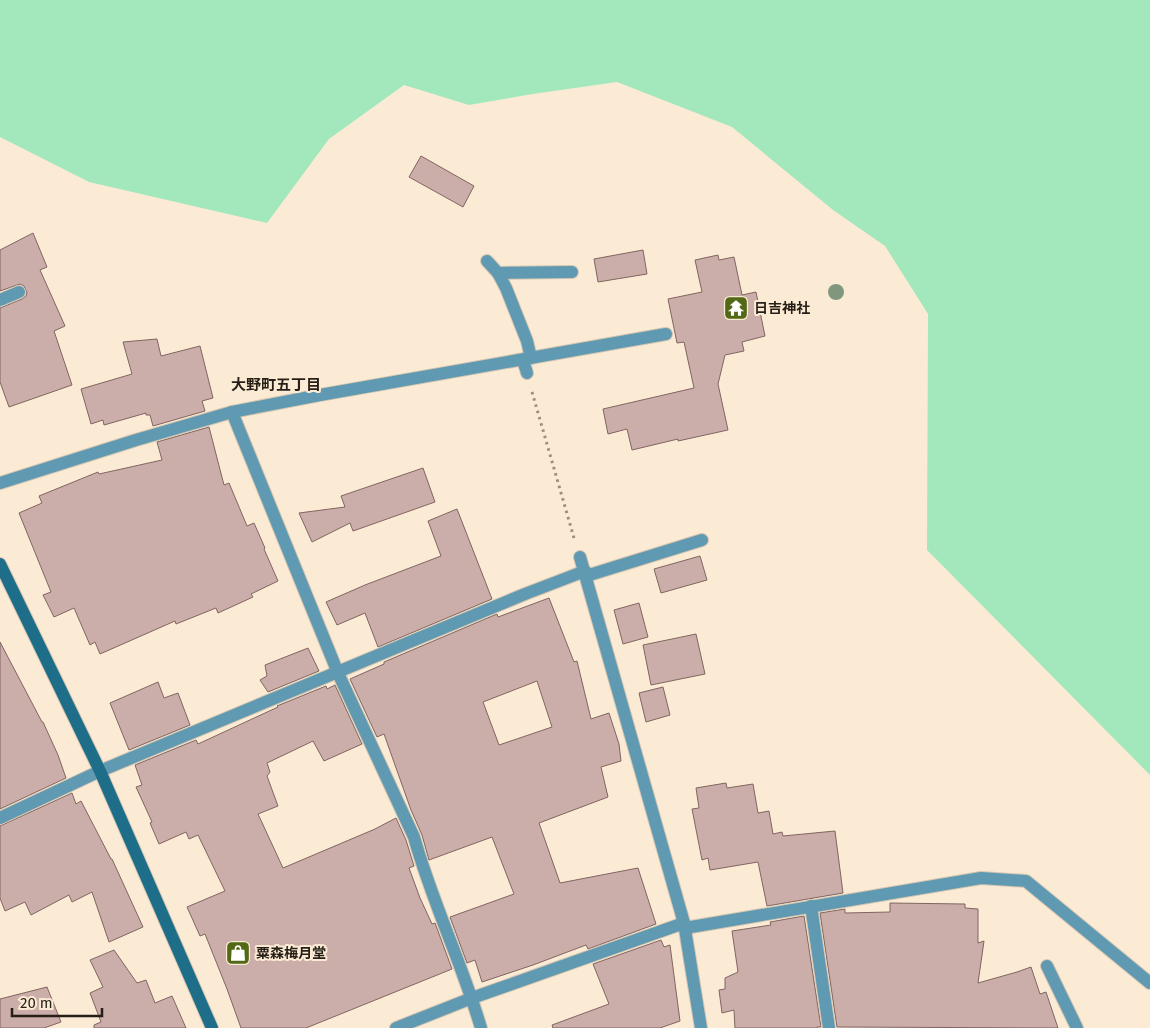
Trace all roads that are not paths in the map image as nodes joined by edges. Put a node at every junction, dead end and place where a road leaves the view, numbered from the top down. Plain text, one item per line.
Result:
1 (487, 260) dead end
2 (572, 272) dead end
3 (498, 273) junction
4 (19, 292) dead end
5 (0, 300) edge
6 (666, 334) dead end
7 (527, 359) junction
8 (526, 373) road end
9 (232, 412) junction
10 (0, 483) edge
11 (702, 540) dead end
12 (580, 558) road end
13 (0, 564) edge
14 (585, 574) junction
15 (338, 672) junction
16 (100, 771) junction
17 (0, 818) edge
18 (811, 906) junction
19 (684, 925) junction
20 (1047, 966) dead end
21 (1150, 983) edge
22 (472, 998) junction
23 (212, 1028) edge
24 (396, 1028) edge
25 (481, 1028) edge
26 (701, 1028) edge
27 (829, 1028) edge
28 (1077, 1028) edge

1 - 3 street
2 - 3 street
3 - 7 street
4 - 5 street
6 - 7 street
7 - 8 street
7 - 9 street
9 - 10 street
9 - 15 street
11 - 14 street
12 - 14 street
13 - 16 street
14 - 15 street
14 - 19 street
15 - 16 street
15 - 22 street
16 - 17 street
16 - 23 street
18 - 19 street
18 - 21 street
18 - 27 street
19 - 22 street
19 - 26 street
20 - 28 street
22 - 24 street
22 - 25 street

